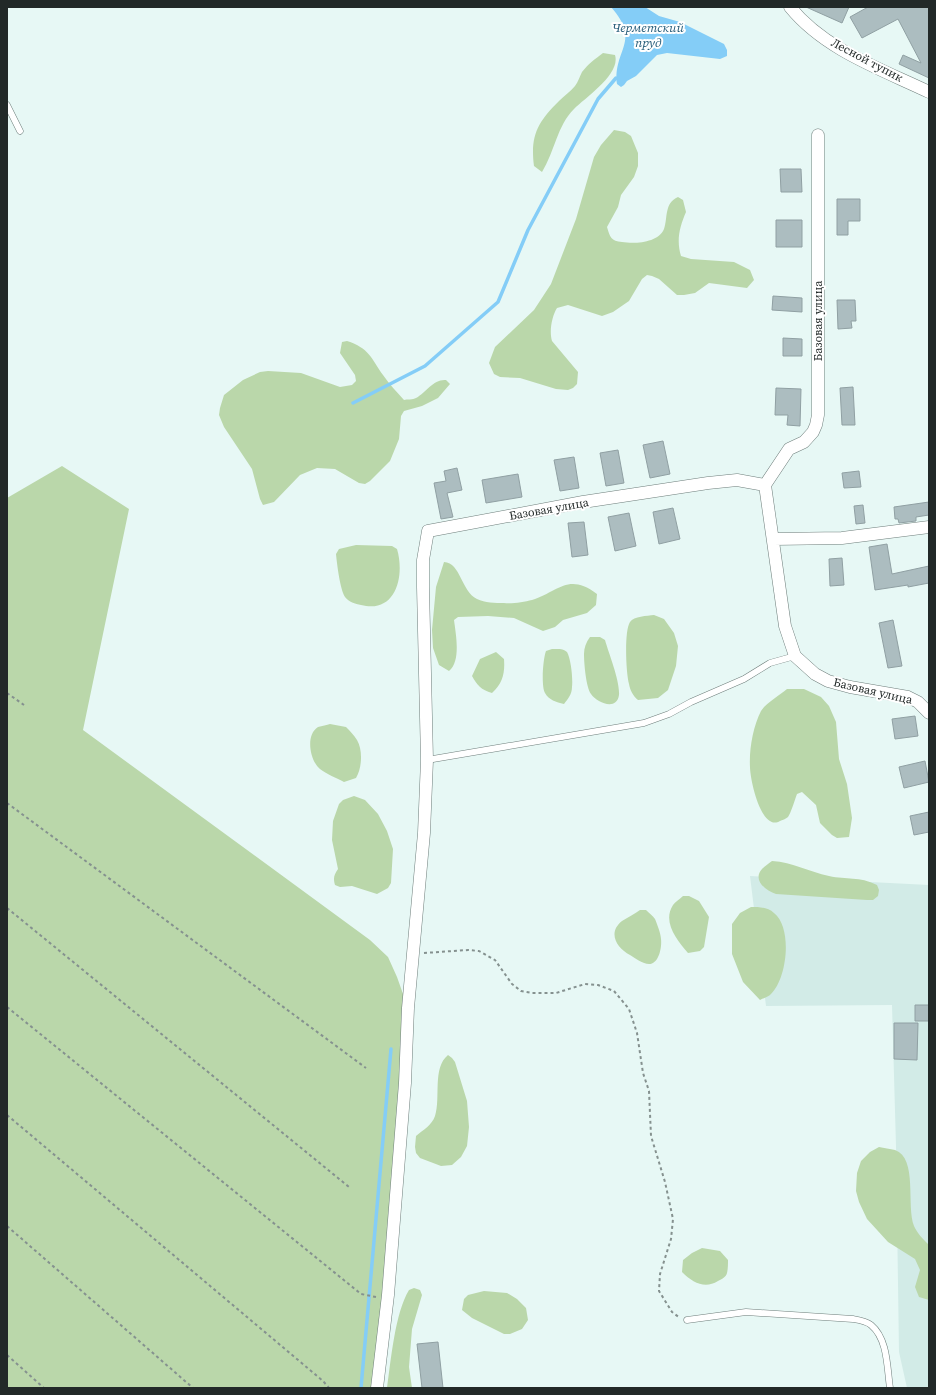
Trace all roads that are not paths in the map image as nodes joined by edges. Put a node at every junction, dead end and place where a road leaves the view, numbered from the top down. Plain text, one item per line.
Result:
1 (790, 7) edge
2 (929, 92) edge
3 (7, 105) edge
4 (20, 131) dead end
5 (818, 135) dead end
6 (765, 486) junction
7 (929, 527) edge
8 (774, 539) junction
9 (795, 656) junction
10 (929, 713) edge
11 (427, 760) junction
12 (687, 1320) road end
13 (377, 1388) edge
14 (890, 1388) edge

1 - 2 street, Лесной тупик
3 - 4 lane
5 - 6 street, Базовая улица
6 - 8 street
6 - 11 street, Базовая улица
7 - 8 street
8 - 9 street
9 - 10 street, Базовая улица
9 - 11 lane
11 - 13 street
12 - 14 lane

